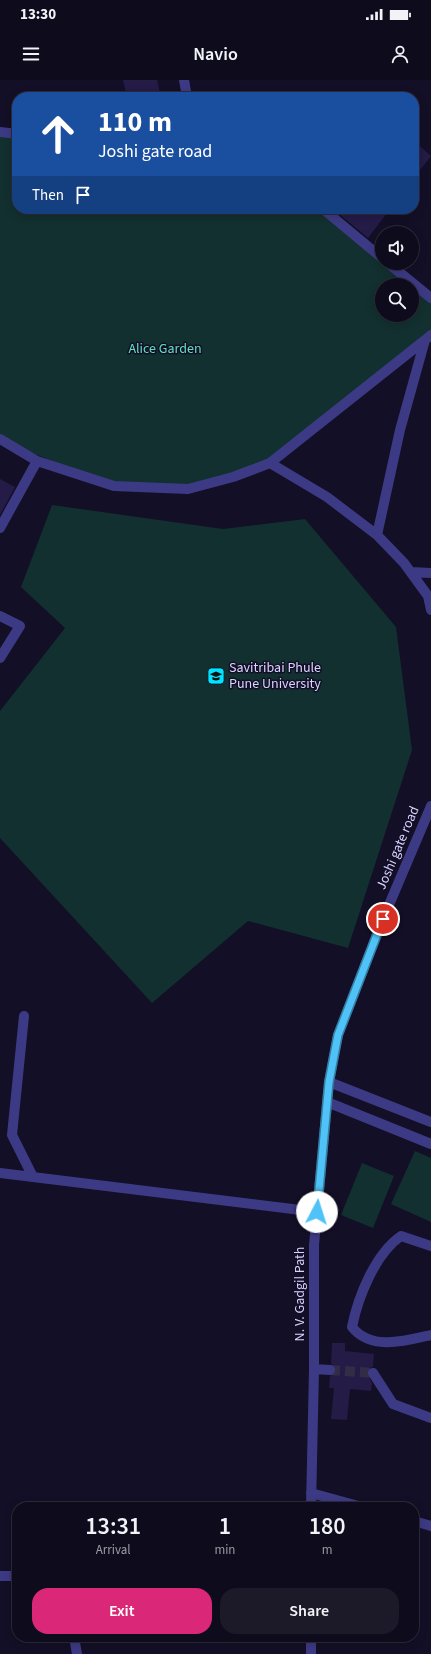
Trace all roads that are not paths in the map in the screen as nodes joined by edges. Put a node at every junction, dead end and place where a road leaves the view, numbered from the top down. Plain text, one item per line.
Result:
1 (184, 80) edge
2 (186, 92) edge
3 (0, 132) edge
4 (12, 133) edge
5 (329, 214) edge
6 (375, 252) edge
7 (397, 270) edge
8 (431, 298) edge
9 (428, 338) edge
10 (0, 439) edge
11 (37, 461) junction
12 (270, 463) junction
13 (0, 528) edge
14 (377, 535) junction
15 (411, 572) junction
16 (431, 573) edge
17 (431, 610) edge
18 (0, 616) edge
19 (0, 658) edge
20 (431, 806) edge
21 (24, 1016) dead end
22 (338, 1035) joint
23 (329, 1082) junction
24 (327, 1102) junction
25 (431, 1122) edge
26 (431, 1144) edge
27 (0, 1173) edge
28 (33, 1177) junction
29 (317, 1212) junction
30 (431, 1246) edge
31 (431, 1335) edge
32 (314, 1369) junction
33 (330, 1370) tunnel mouth
34 (373, 1373) dead end
35 (431, 1418) edge
36 (311, 1493) junction
37 (311, 1502) edge
38 (344, 1502) edge
39 (419, 1522) edge
40 (431, 1526) edge
41 (0, 1576) edge
42 (12, 1576) edge
43 (75, 1642) edge
44 (311, 1642) edge
45 (77, 1654) edge
46 (311, 1654) edge

1 - 2 street
3 - 4 street
5 - 6 street
7 - 8 street
9 - 12 street
9 - 14 street
10 - 11 street
11 - 12 street
11 - 13 street
12 - 14 street
14 - 15 street
15 - 16 street
15 - 17 street
18 - 19 street
20 - 22 street, Joshi gate road
21 - 28 street
22 - 23 street, N. V. Gadgil Path
23 - 24 street, N. V. Gadgil Path
23 - 25 street
24 - 26 street
24 - 29 street, N. V. Gadgil Path
27 - 28 street
28 - 29 street
29 - 32 street, N. V. Gadgil Path
30 - 31 street
32 - 33 street
32 - 36 street, N. V. Gadgil Path
34 - 35 street
36 - 37 street, N. V. Gadgil Path
36 - 38 street
39 - 40 street
41 - 42 street
43 - 45 street
44 - 46 street

